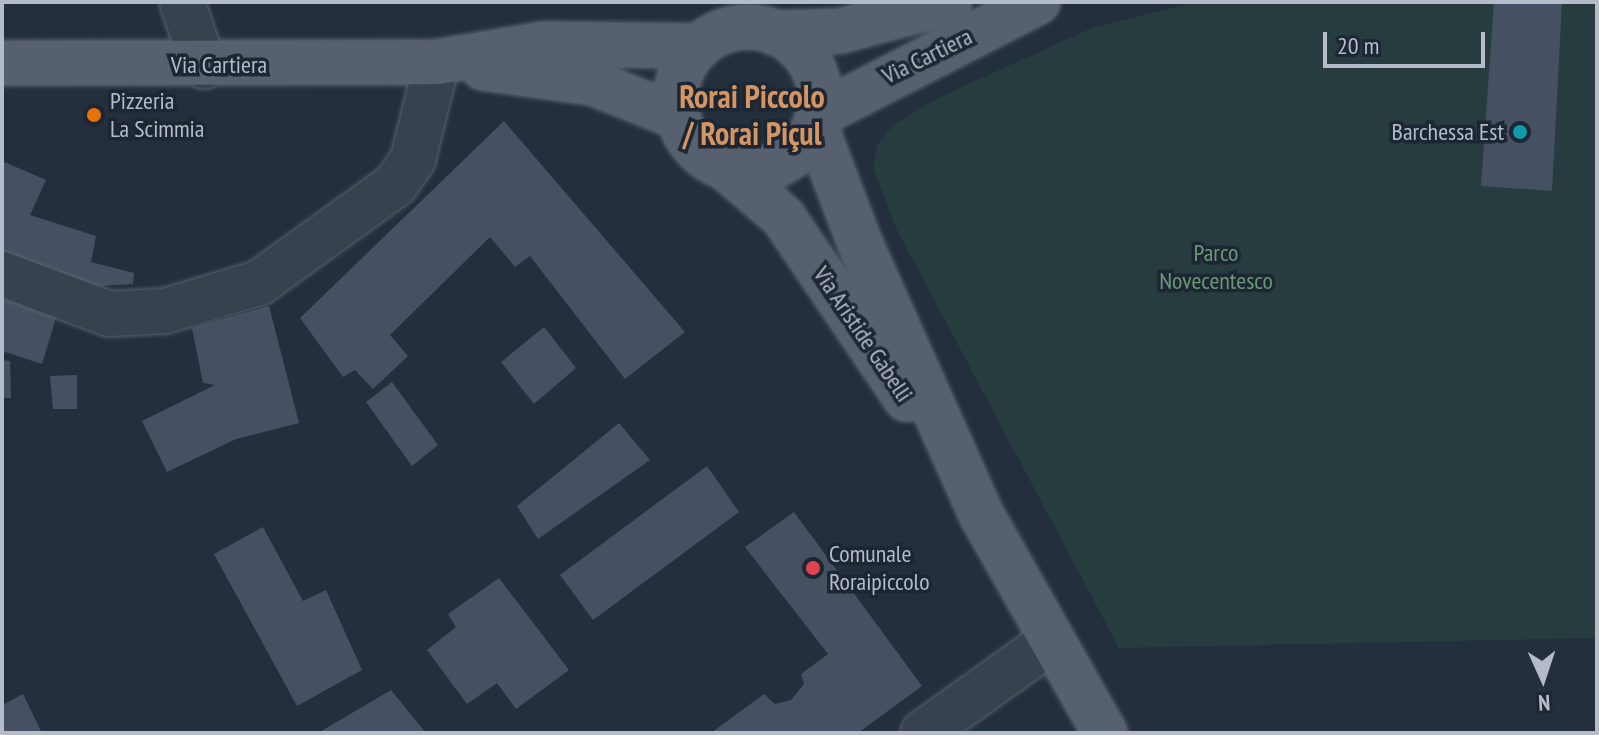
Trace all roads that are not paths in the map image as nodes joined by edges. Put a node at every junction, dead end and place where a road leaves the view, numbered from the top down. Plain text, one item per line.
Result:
1 (182, 2) edge
2 (949, 2) edge
3 (1038, 2) edge
4 (775, 33) junction
5 (699, 46) junction
6 (437, 62) junction
7 (2, 63) edge
8 (204, 66) junction
9 (678, 117) junction
10 (817, 120) junction
11 (727, 169) junction
12 (2, 274) edge
13 (981, 514) junction
14 (1050, 642) junction
15 (923, 733) edge
16 (1105, 733) edge

1 - 8 street
2 - 4 main road, Via Cartiera
3 - 10 main road, Via Cartiera
4 - 5 main road, Via Cartiera
4 - 10 main road
5 - 6 main road, Via Cartiera
5 - 9 main road
6 - 8 main road, Via Cartiera
6 - 9 main road, Via Cartiera
6 - 12 street
7 - 8 main road, Via Cartiera
9 - 11 main road
10 - 11 main road, Via Cartiera
10 - 13 main road, Via Aristide Gabelli
11 - 13 main road, Via Aristide Gabelli
13 - 14 main road, Via Aristide Gabelli
14 - 15 street
14 - 16 main road, Via Aristide Gabelli

